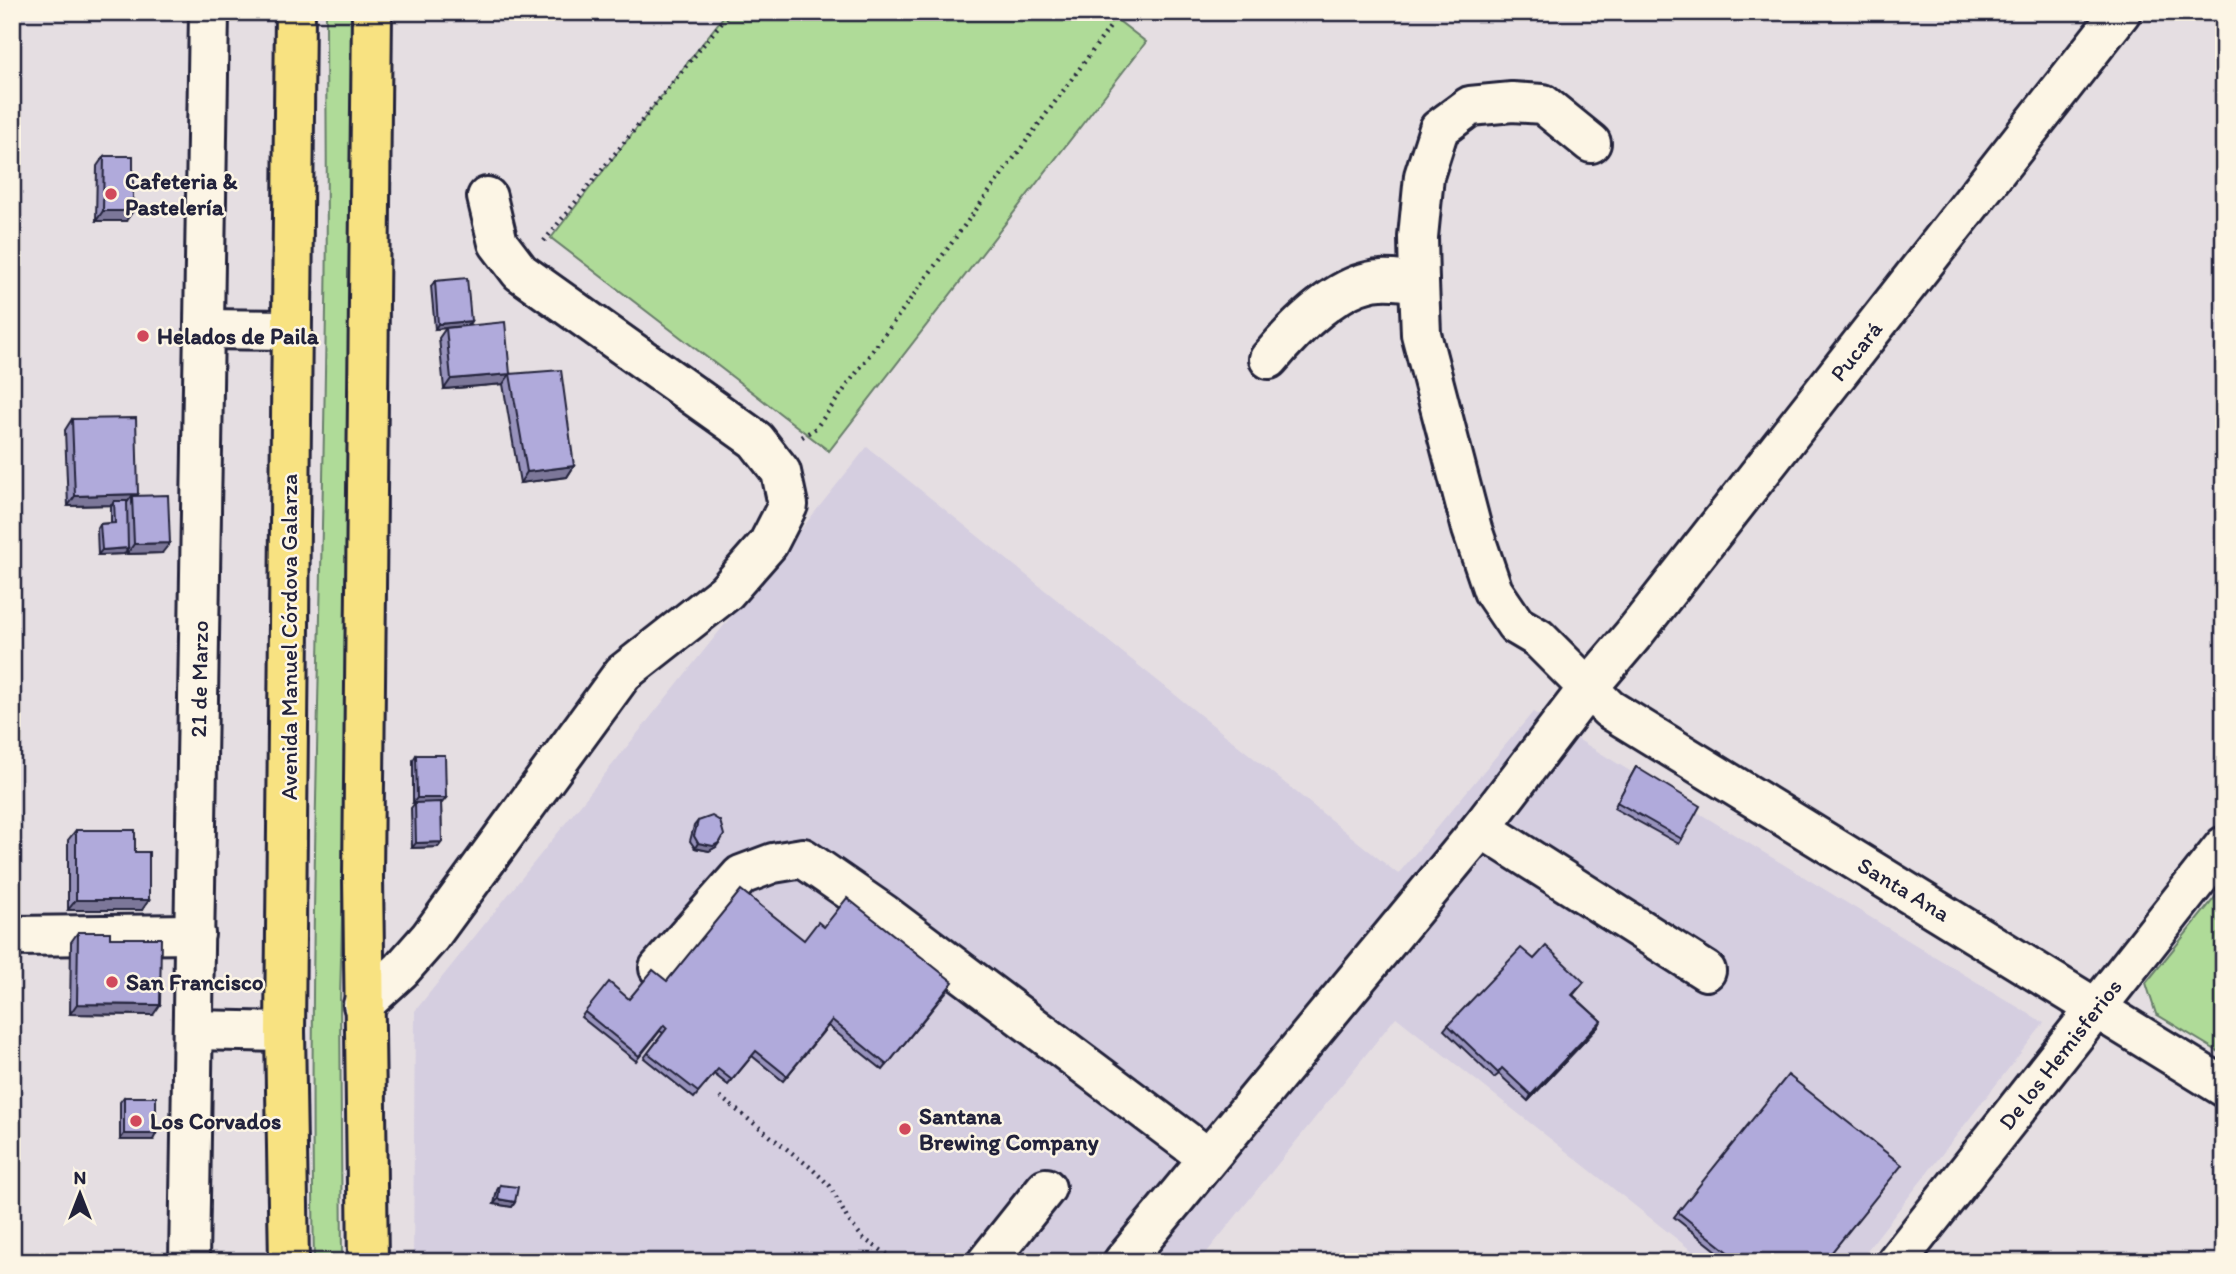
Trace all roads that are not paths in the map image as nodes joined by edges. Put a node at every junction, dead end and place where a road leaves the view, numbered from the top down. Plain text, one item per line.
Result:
1 (209, 12) edge
2 (296, 12) edge
3 (372, 12) edge
4 (2121, 12) edge
5 (1591, 143) dead end
6 (487, 197) dead end
7 (1419, 282) junction
8 (205, 329) junction
9 (291, 330) junction
10 (1269, 359) dead end
11 (1588, 688) junction
12 (1481, 828) junction
13 (2224, 846) edge
14 (195, 934) junction
15 (12, 936) edge
16 (659, 968) dead end
17 (1706, 971) dead end
18 (363, 1005) junction
19 (2097, 1007) junction
20 (194, 1030) junction
21 (285, 1032) junction
22 (2224, 1087) edge
23 (1207, 1157) junction
24 (1046, 1188) dead end
25 (189, 1262) edge
26 (289, 1262) edge
27 (368, 1262) edge
28 (987, 1262) edge
29 (1123, 1262) edge
30 (1896, 1262) edge

1 - 8 street, 21 de Marzo
2 - 9 main road, Avenida Manuel Córdova Galarza
3 - 18 main road
4 - 11 street, Pucará
5 - 7 street, Santa Ana
6 - 18 street
7 - 10 street
7 - 11 street, Santa Ana
8 - 9 street
8 - 14 street, 21 de Marzo
9 - 21 main road, Avenida Manuel Córdova Galarza
11 - 12 street, Pucará
11 - 19 street, Santa Ana
12 - 17 street
12 - 23 street, Pucará
13 - 19 street, De los Hemisferios
14 - 15 street
14 - 20 street, 21 de Marzo
16 - 23 street
18 - 27 main road
19 - 22 street, Santa Ana
19 - 30 street, De los Hemisferios
20 - 21 street
20 - 25 street, 21 de Marzo
21 - 26 main road, Avenida Manuel Córdova Galarza
23 - 29 street, Pucará
24 - 28 street

